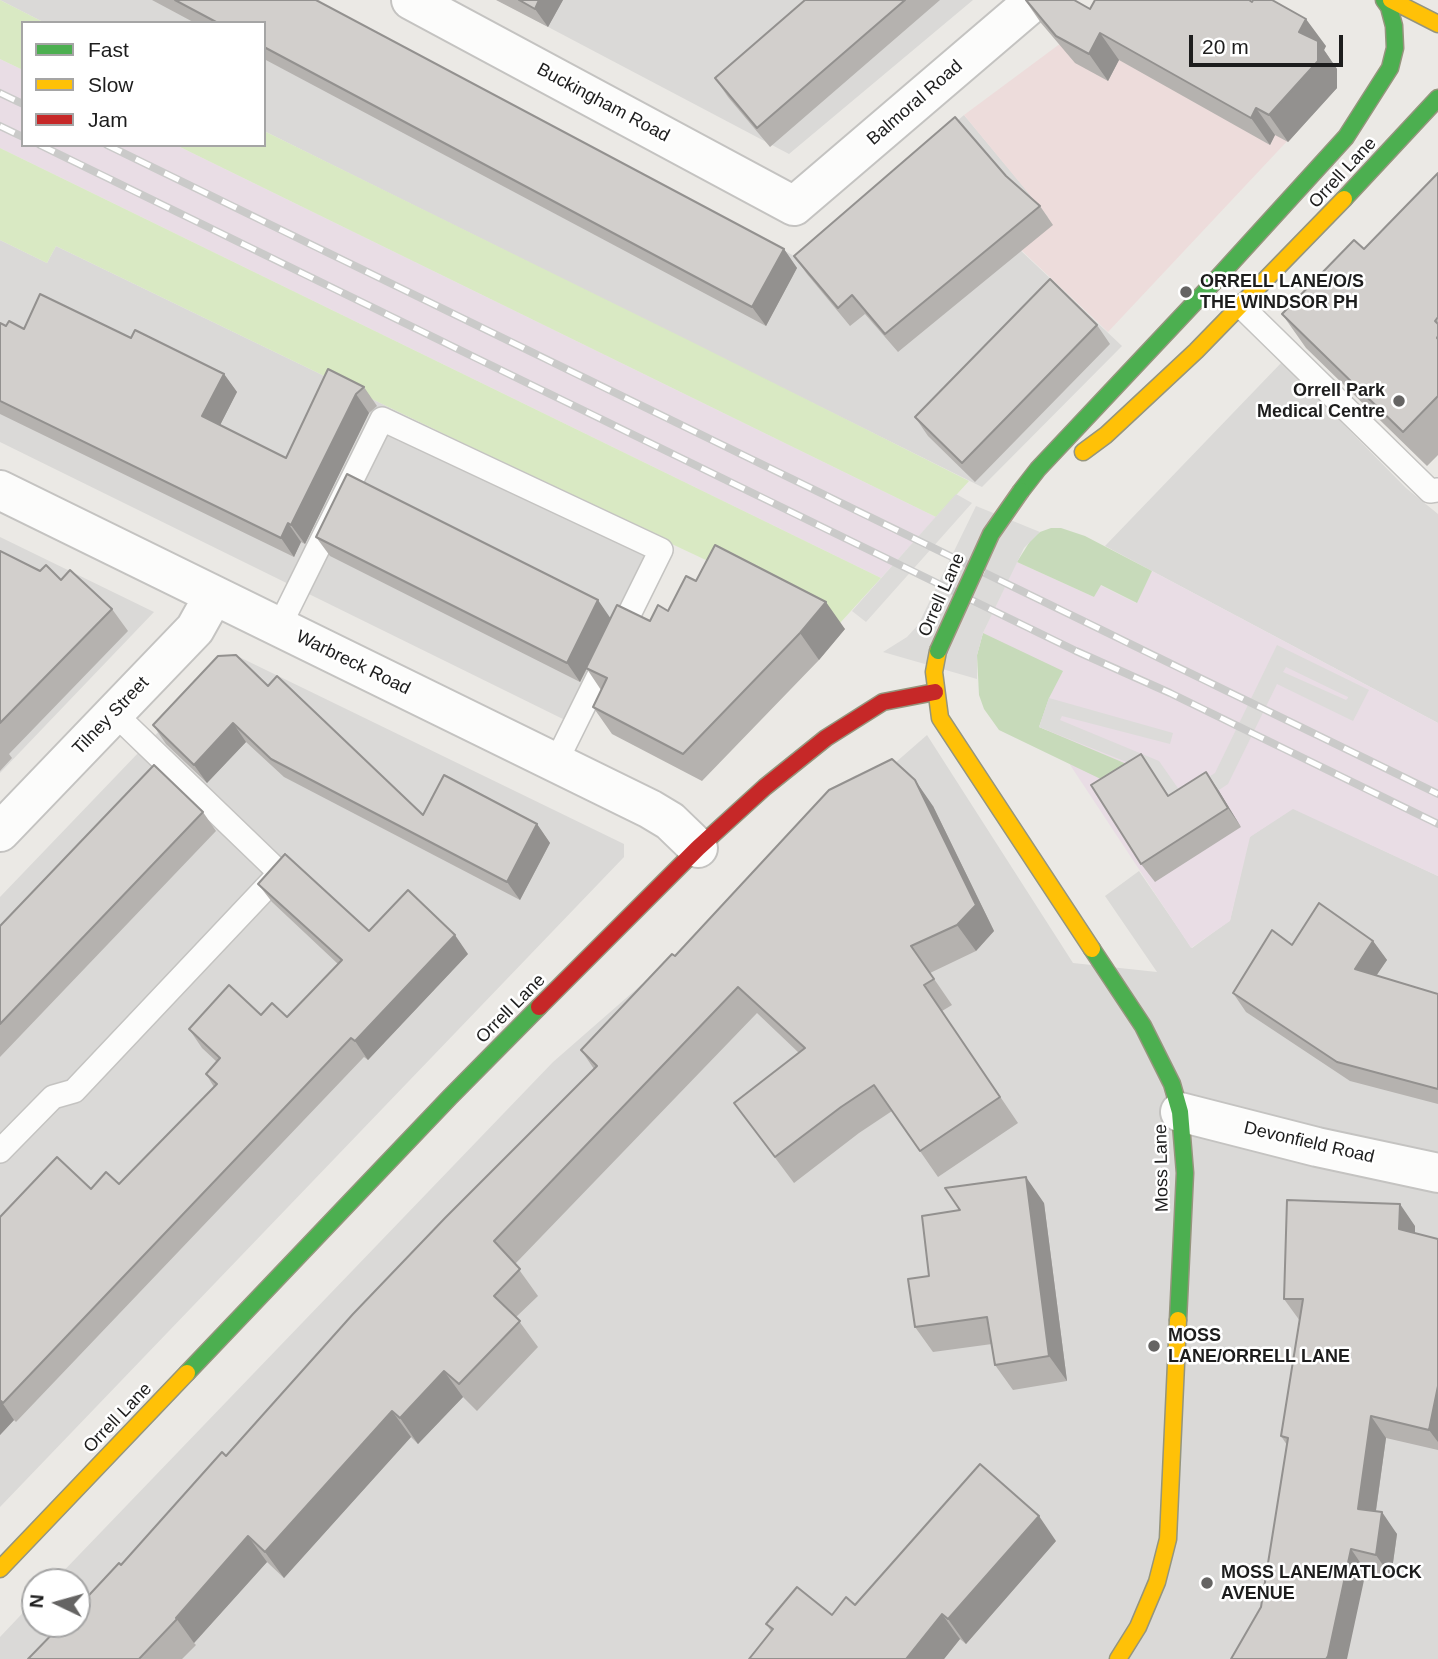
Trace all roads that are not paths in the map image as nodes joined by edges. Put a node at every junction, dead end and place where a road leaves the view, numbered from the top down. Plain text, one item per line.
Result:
1 (1384, 0) edge
2 (1391, 0) edge
3 (414, 1) edge
4 (1020, 4) edge
5 (1438, 24) edge
6 (1438, 31) edge
7 (1390, 68) junction
8 (1438, 98) edge
9 (794, 206) joint
10 (1241, 306) junction
11 (0, 490) edge
12 (1438, 490) edge
13 (1021, 491) junction
14 (214, 595) junction
15 (279, 627) junction
16 (935, 692) junction
17 (114, 713) junction
18 (555, 762) junction
19 (0, 832) edge
20 (698, 848) junction
21 (1180, 1112) junction
22 (0, 1151) edge
23 (1438, 1173) edge
24 (0, 1569) edge
25 (1118, 1659) edge

1 - 7 main road, Orrell Lane
2 - 5 main road
3 - 9 street, Buckingham Road
4 - 9 street, Balmoral Road
6 - 7 main road, Orrell Lane
7 - 13 main road, Orrell Lane
8 - 10 main road, Orrell Lane
10 - 12 lane
10 - 13 main road, Orrell Lane
11 - 14 street, Warbreck Road
13 - 16 main road, Orrell Lane, bridge
14 - 15 street, Warbreck Road
14 - 17 street, Tilney Street
15 - 18 street, Warbreck Road
15 - 18 lane
16 - 20 main road, Orrell Lane
16 - 21 main road, Moss Lane
17 - 19 street, Tilney Street
17 - 22 lane
18 - 20 street, Warbreck Road
20 - 24 main road, Orrell Lane
21 - 23 street, Devonfield Road
21 - 25 main road, Moss Lane

